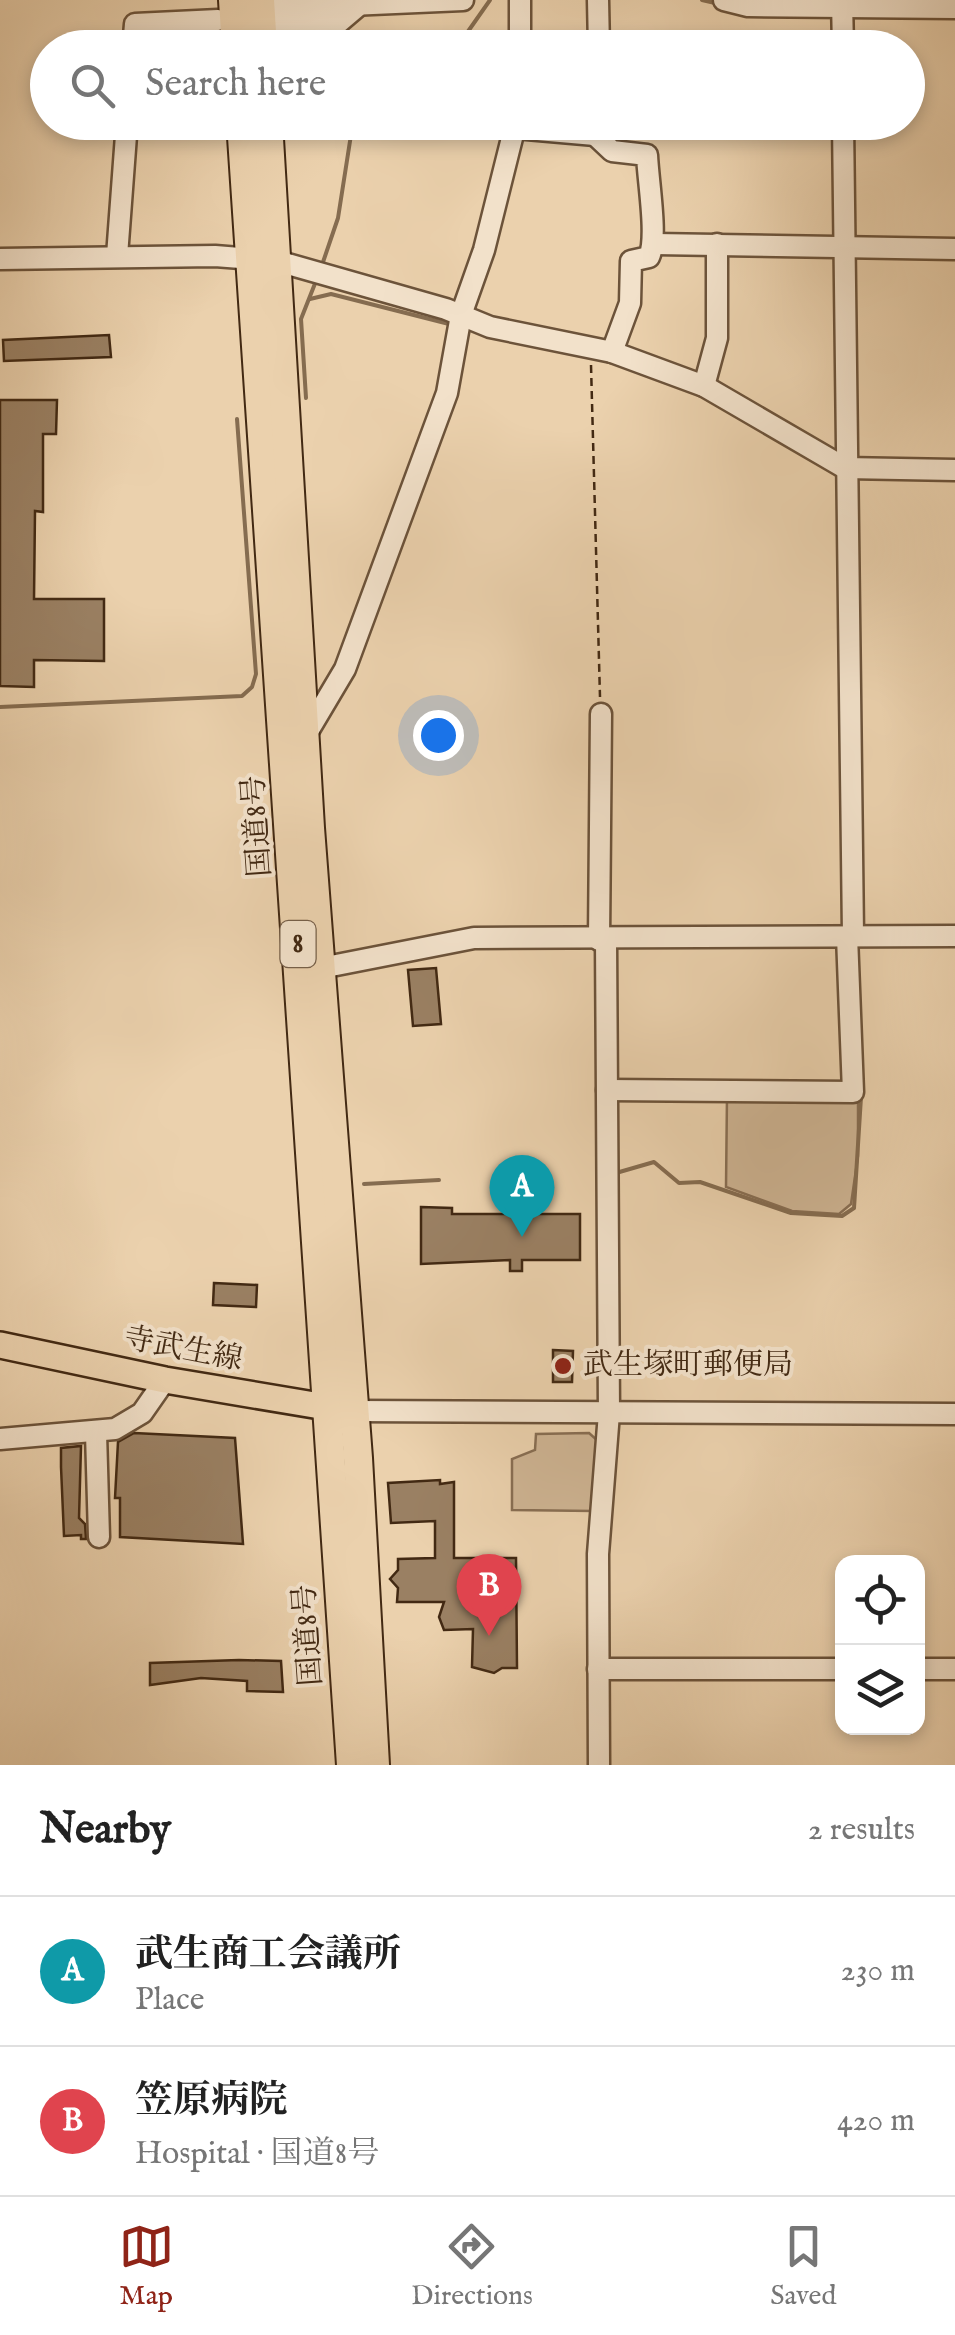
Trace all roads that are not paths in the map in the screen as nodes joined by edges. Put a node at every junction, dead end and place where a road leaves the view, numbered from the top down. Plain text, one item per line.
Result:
1 (463, 0) edge
2 (520, 0) edge
3 (598, 0) edge
4 (724, 0) edge
5 (842, 2) edge
6 (955, 8) edge
7 (254, 17) edge
8 (134, 30) edge
9 (520, 30) edge
10 (599, 30) edge
11 (843, 30) edge
12 (126, 140) edge
13 (244, 140) edge
14 (267, 140) edge
15 (512, 140) edge
16 (605, 140) edge
17 (844, 140) edge
18 (655, 244) junction
19 (718, 244) junction
20 (842, 248) junction
21 (955, 249) edge
22 (117, 256) junction
23 (0, 259) edge
24 (264, 259) junction
25 (461, 315) junction
26 (612, 352) junction
27 (704, 386) junction
28 (845, 468) junction
29 (955, 470) edge
30 (600, 714) road end
31 (307, 733) junction
32 (850, 936) junction
33 (955, 936) edge
34 (603, 940) junction
35 (320, 968) junction
36 (607, 1090) junction
37 (0, 1345) edge
38 (166, 1380) junction
39 (326, 1408) junction
40 (354, 1411) junction
41 (609, 1414) junction
42 (955, 1414) edge
43 (96, 1433) junction
44 (0, 1439) edge
45 (98, 1537) dead end
46 (598, 1669) junction
47 (835, 1669) edge
48 (925, 1669) edge
49 (955, 1669) edge
50 (351, 1765) edge
51 (375, 1765) edge
52 (598, 1765) edge

1 - 7 street
2 - 9 street
3 - 10 street
4 - 5 street
5 - 6 street
5 - 11 street
7 - 8 street
12 - 22 street
13 - 24 highway, 国道8号 / 8
14 - 24 highway, 国道8号 / 8
15 - 25 street
16 - 18 street
17 - 20 street
18 - 19 street
18 - 26 street
19 - 20 street
19 - 27 street
20 - 21 street
20 - 28 street
22 - 23 street
22 - 24 street
24 - 25 street
24 - 31 highway, 国道8号 / 8
24 - 39 highway, 国道8号 / 8
25 - 26 street
25 - 31 street
26 - 27 street
27 - 28 street
28 - 29 street
28 - 32 street
30 - 34 street
31 - 35 highway, 国道8号 / 8
32 - 33 street
32 - 34 street
32 - 36 street
34 - 35 street
34 - 36 street
35 - 40 highway, 国道8号 / 8
36 - 41 street
37 - 38 main road, 寺武生線
38 - 39 main road, 寺武生線
38 - 43 street
39 - 40 main road, 寺武生線
39 - 50 highway, 国道8号 / 8
40 - 41 street
40 - 51 highway, 国道8号 / 8
41 - 42 street
41 - 46 street
43 - 44 street
43 - 45 street
46 - 47 street
46 - 52 street
48 - 49 street

